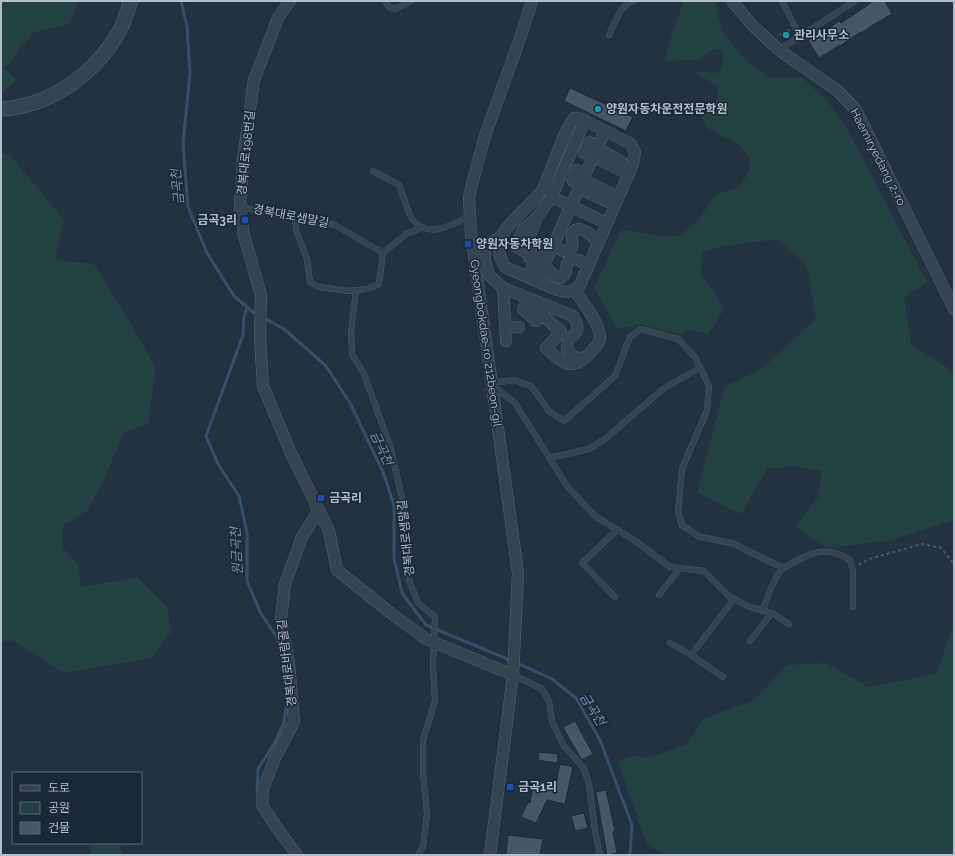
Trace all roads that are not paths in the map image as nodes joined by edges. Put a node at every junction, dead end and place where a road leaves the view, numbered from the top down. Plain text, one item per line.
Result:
1 (131, 1) edge
2 (290, 1) edge
3 (385, 1) edge
4 (410, 1) edge
5 (532, 1) edge
6 (633, 1) edge
7 (732, 1) edge
8 (782, 1) edge
9 (855, 1) edge
10 (609, 35) dead end
11 (800, 36) junction
12 (780, 51) junction
13 (1, 109) edge
14 (585, 120) junction
15 (605, 131) junction
16 (373, 171) dead end
17 (600, 173) junction
18 (628, 174) junction
19 (552, 197) junction
20 (614, 205) junction
21 (571, 206) junction
22 (240, 207) junction
23 (295, 216) junction
24 (469, 216) junction
25 (606, 223) junction
26 (423, 227) junction
27 (501, 237) junction
28 (598, 242) junction
29 (554, 244) junction
30 (473, 250) junction
31 (486, 251) junction
32 (383, 252) junction
33 (544, 265) junction
34 (588, 266) junction
35 (529, 278) junction
36 (503, 288) junction
37 (356, 290) junction
38 (574, 290) junction
39 (524, 298) junction
40 (954, 309) edge
41 (519, 327) dead end
42 (505, 328) junction
43 (506, 341) dead end
44 (585, 358) junction
45 (700, 368) junction
46 (491, 383) junction
47 (549, 458) junction
48 (319, 510) junction
49 (617, 530) junction
50 (680, 568) junction
51 (783, 568) junction
52 (659, 595) dead end
53 (615, 597) dead end
54 (734, 599) junction
55 (853, 607) dead end
56 (762, 611) junction
57 (772, 613) junction
58 (789, 624) dead end
59 (433, 640) junction
60 (750, 641) dead end
61 (670, 643) dead end
62 (691, 655) junction
63 (513, 675) junction
64 (724, 677) dead end
65 (297, 855) edge
66 (418, 855) edge
67 (490, 855) edge
68 (600, 855) edge

1 - 13 street
2 - 22 street, 경복대로198번길
3 - 4 lane
5 - 24 street, Gyeongbokdae-ro 212beon-gil
6 - 10 lane
7 - 12 street, Haemiryedang 2-ro
8 - 11 lane
9 - 11 lane
11 - 12 lane
12 - 40 street, Haemiryedang 2-ro
14 - 15 street
14 - 19 street
14 - 27 street
15 - 17 street
15 - 18 street
16 - 26 lane
17 - 18 street
17 - 20 street
17 - 21 street
18 - 20 street
19 - 21 street
19 - 35 street
20 - 25 street
21 - 25 street
21 - 29 street
22 - 23 lane, 경복대로샘말길
22 - 48 street, 경복대로198번길
23 - 32 lane, 경복대로샘말길
23 - 37 lane
24 - 26 lane
24 - 30 street, Gyeongbokdae-ro 212beon-gil
25 - 28 street
26 - 32 lane
27 - 31 street
27 - 35 street
28 - 29 street
28 - 34 street
29 - 33 street
30 - 31 street
30 - 46 street, Gyeongbokdae-ro 212beon-gil
31 - 36 street
32 - 37 lane
33 - 34 street
33 - 35 street
34 - 38 street
35 - 38 street
36 - 39 street
36 - 42 street
37 - 59 lane, 경복대로샘말길
38 - 44 street
39 - 44 street
39 - 44 street
41 - 42 street
42 - 43 street
45 - 46 lane
45 - 47 lane
45 - 51 lane
46 - 47 lane
46 - 63 street, Gyeongbokdae-ro 212beon-gil
47 - 49 lane
48 - 59 street, 경복대로198번길
48 - 65 street, 경복대로바람골길
49 - 50 lane
49 - 53 lane
50 - 52 lane
50 - 54 lane
51 - 55 lane
51 - 56 lane
54 - 56 lane
54 - 62 lane
56 - 57 lane
57 - 58 lane
57 - 60 lane
59 - 63 street, 경복대로198번길
59 - 66 lane, 경복대로샘말길
61 - 62 lane
62 - 64 lane
63 - 67 street
63 - 68 lane

